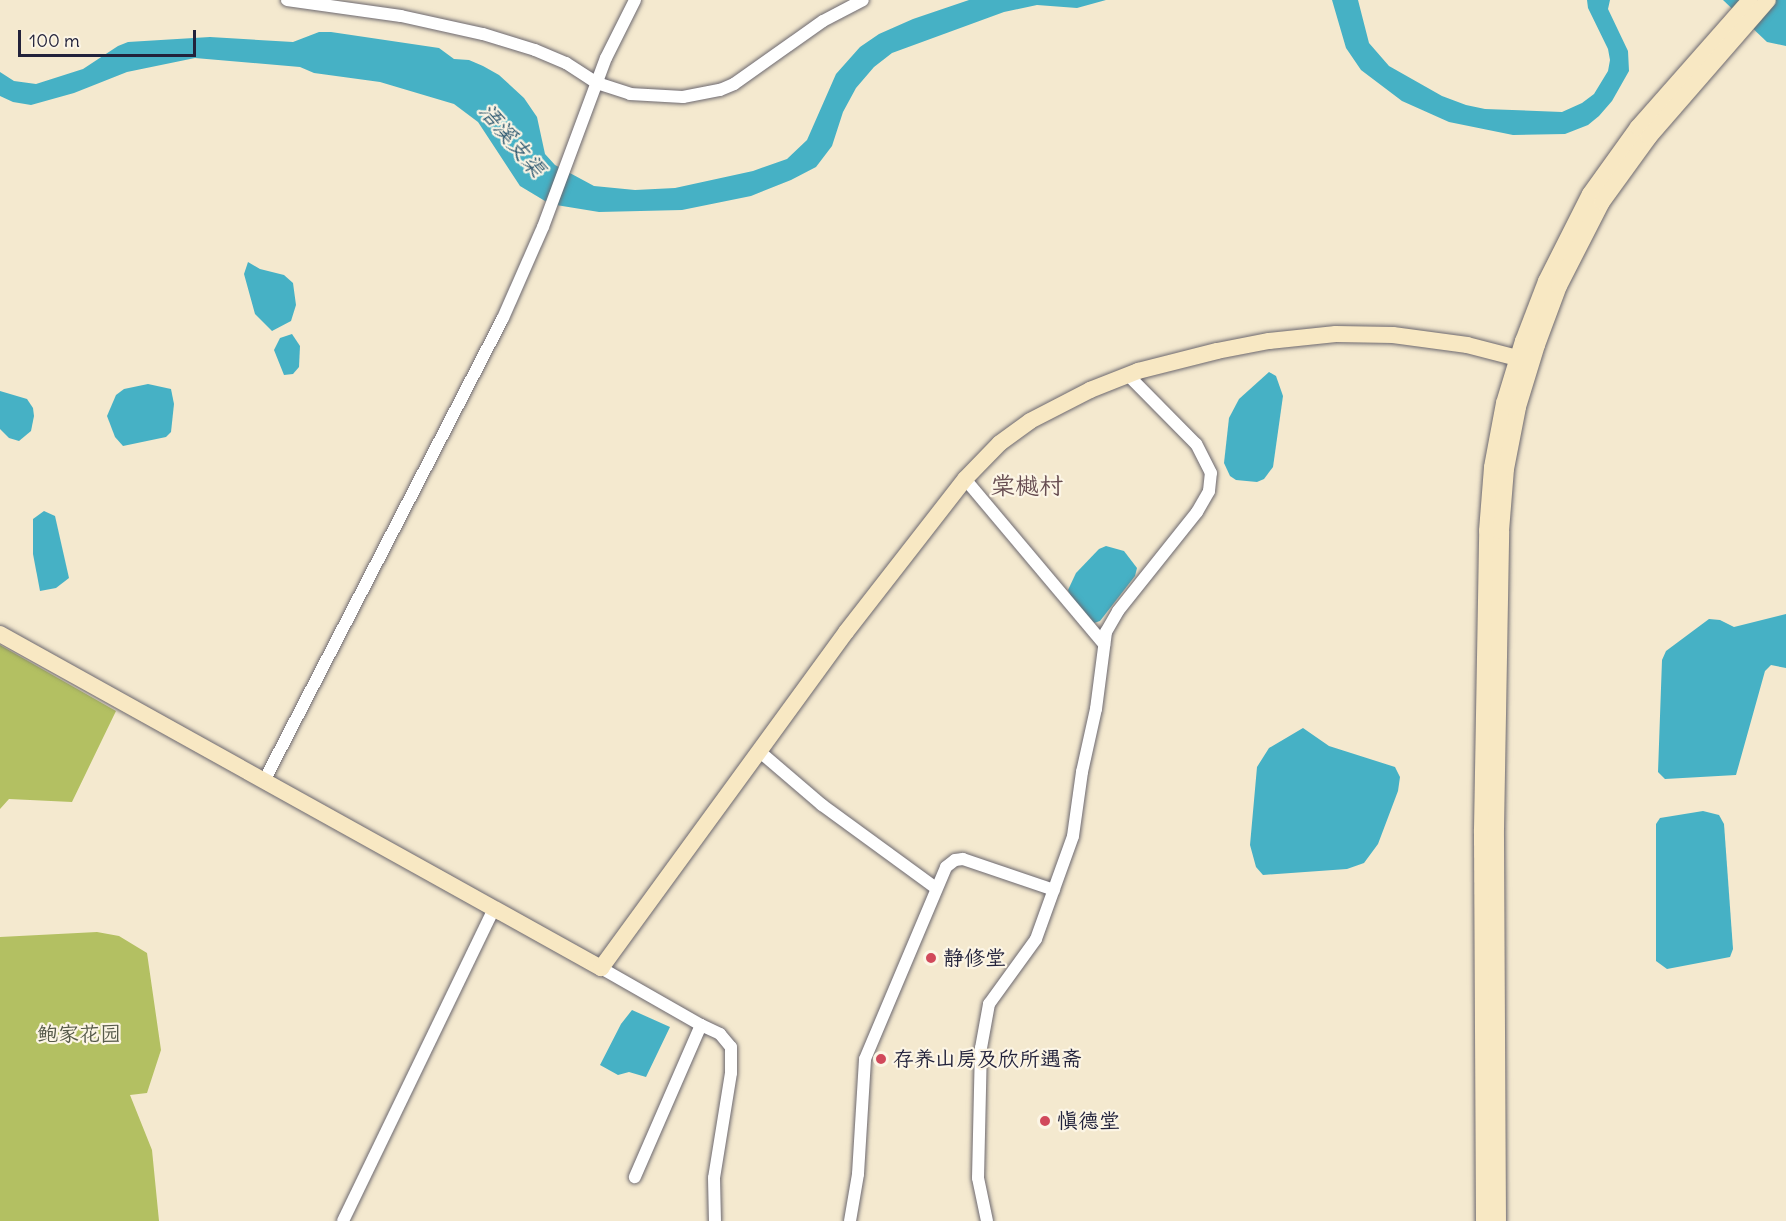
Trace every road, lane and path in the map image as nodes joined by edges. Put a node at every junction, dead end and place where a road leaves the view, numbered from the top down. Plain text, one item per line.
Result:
1 (287, 0) edge
2 (634, 0) edge
3 (863, 0) edge
4 (1750, 0) edge
5 (1768, 0) edge
6 (1726, 37) junction
7 (597, 83) junction
8 (1517, 358) junction
9 (1128, 375) junction
10 (965, 479) junction
11 (0, 634) edge
12 (1104, 644) junction
13 (759, 751) junction
14 (264, 781) junction
15 (936, 888) junction
16 (1054, 891) junction
17 (494, 909) junction
18 (601, 968) junction
19 (701, 1025) junction
20 (635, 1177) dead end
21 (343, 1221) edge
22 (716, 1221) edge
23 (850, 1221) edge
24 (987, 1221) edge
25 (1484, 1221) edge
26 (1498, 1221) edge

1 - 7 street
2 - 7 street
3 - 7 street
4 - 6 main road
5 - 6 main road
6 - 8 main road
6 - 26 main road
7 - 14 street
8 - 9 main road
8 - 25 main road
9 - 10 main road
9 - 12 street
10 - 12 street
10 - 13 main road
11 - 14 main road
12 - 16 street
13 - 15 street
13 - 18 main road
14 - 17 main road
15 - 16 street
15 - 23 street
16 - 24 street
17 - 18 main road
17 - 21 street
18 - 19 street
19 - 20 street
19 - 22 street

